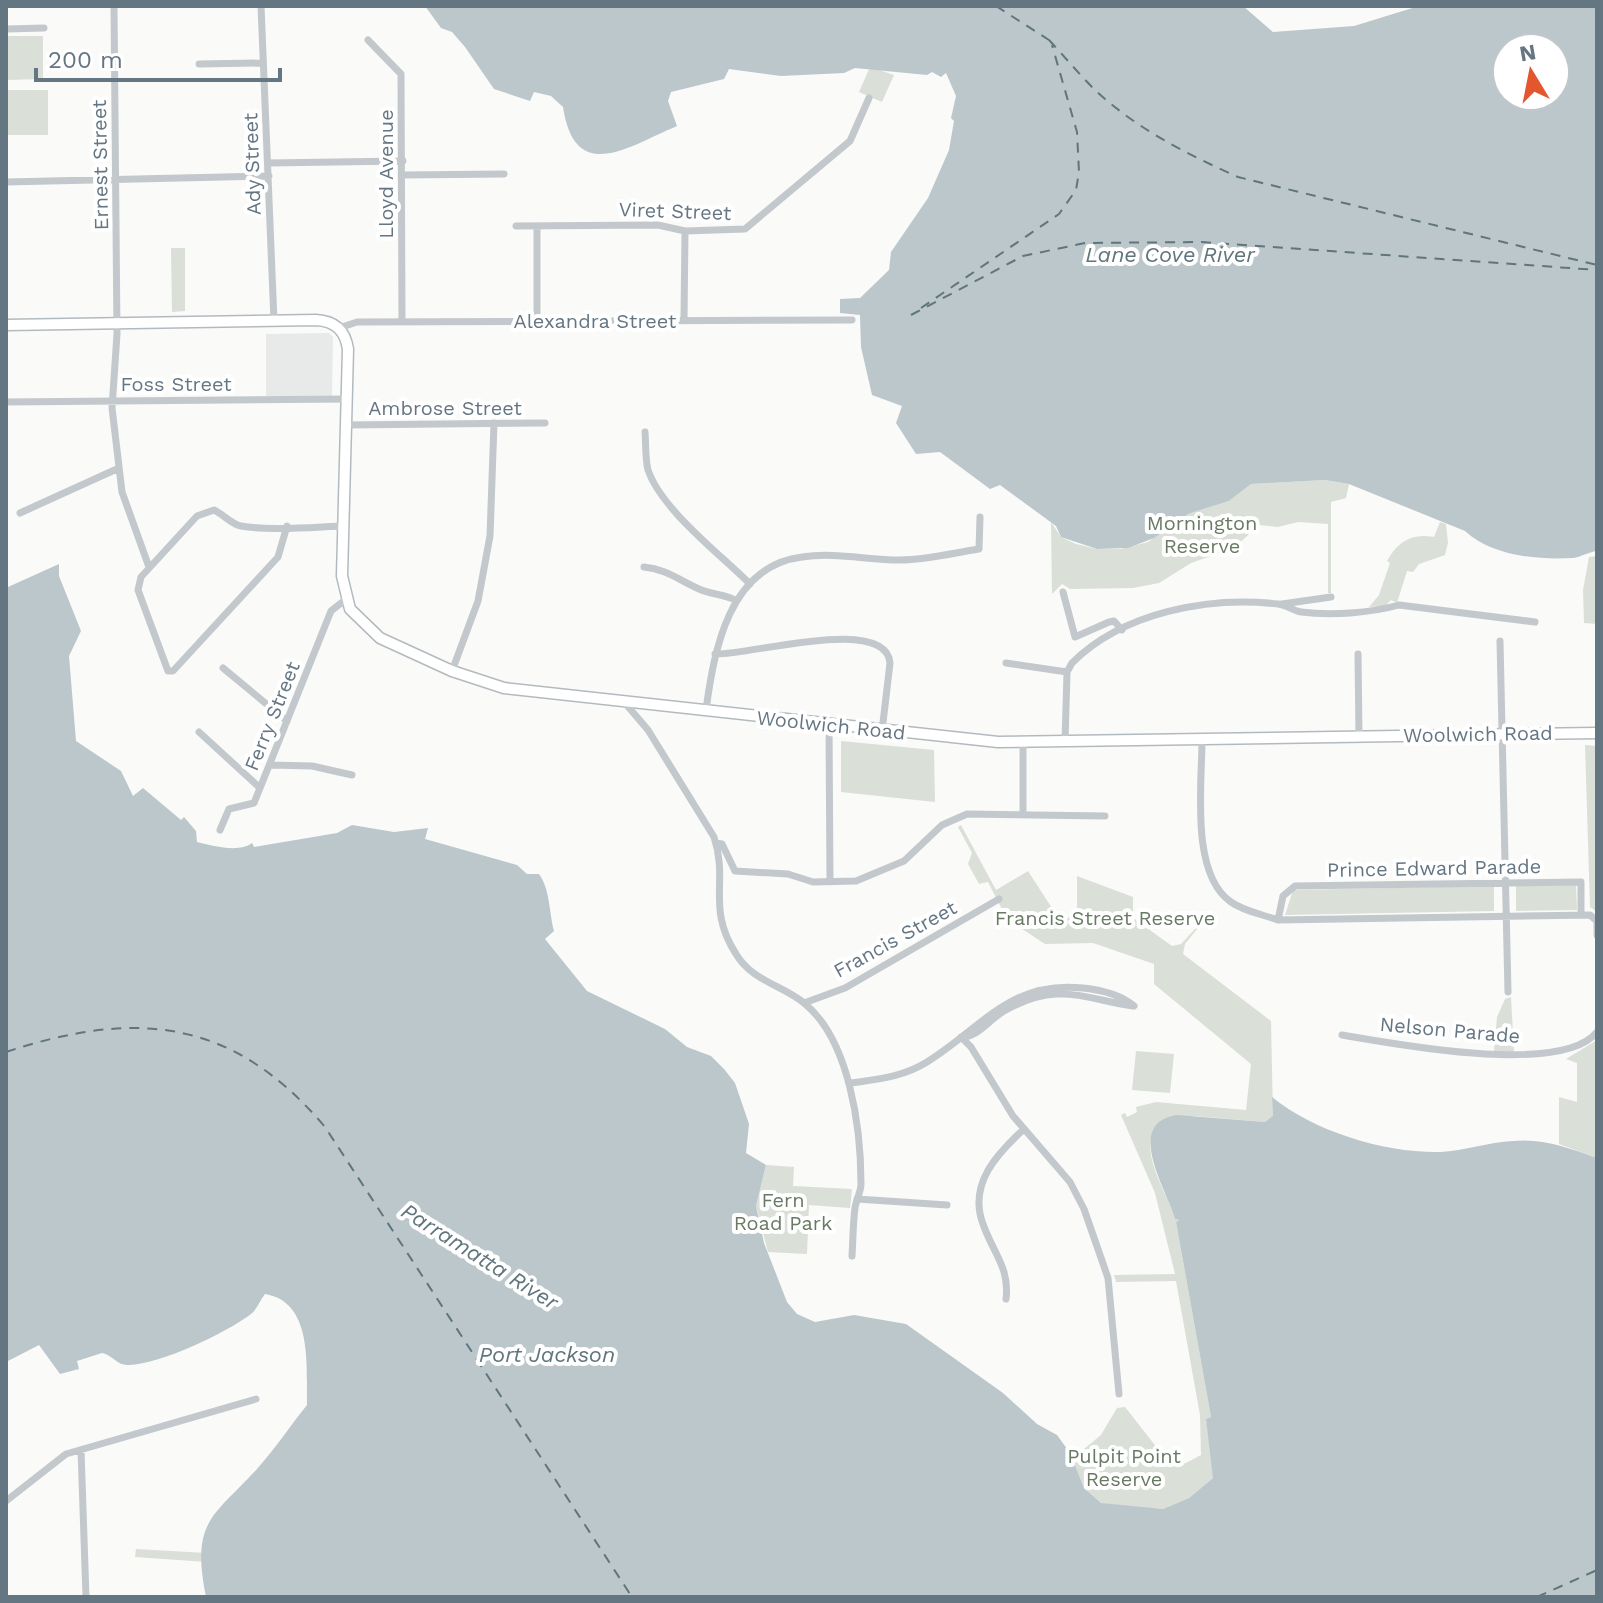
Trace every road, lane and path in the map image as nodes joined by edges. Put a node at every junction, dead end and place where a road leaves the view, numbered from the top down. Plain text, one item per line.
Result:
1 (114, 6) edge
2 (261, 6) edge
3 (44, 28) dead end
4 (6, 29) edge
5 (368, 40) dead end
6 (263, 63) junction
7 (199, 64) dead end
8 (869, 98) dead end
9 (403, 161) junction
10 (268, 163) junction
11 (504, 174) dead end
12 (403, 175) junction
13 (269, 176) junction
14 (116, 179) junction
15 (6, 182) edge
16 (516, 226) dead end
17 (537, 226) junction
18 (685, 231) junction
19 (684, 320) junction
20 (852, 320) dead end
21 (274, 321) junction
22 (537, 321) junction
23 (402, 322) junction
24 (117, 324) junction
25 (6, 325) edge
26 (339, 328) junction
27 (347, 399) junction
28 (113, 400) junction
29 (6, 402) edge
30 (494, 423) junction
31 (545, 423) dead end
32 (346, 425) junction
33 (645, 432) dead end
34 (119, 468) junction
35 (20, 513) dead end
36 (980, 517) dead end
37 (287, 526) junction
38 (343, 526) junction
39 (149, 567) junction
40 (644, 567) dead end
41 (750, 584) junction
42 (1063, 592) dead end
43 (1331, 597) dead end
44 (345, 600) junction
45 (737, 601) junction
46 (1282, 604) junction
47 (1535, 622) dead end
48 (1122, 630) junction
49 (1500, 641) dead end
50 (715, 654) junction
51 (1358, 654) dead end
52 (1006, 663) dead end
53 (223, 668) dead end
54 (452, 671) junction
55 (1067, 672) junction
56 (625, 703) junction
57 (706, 710) junction
58 (287, 721) junction
59 (829, 725) junction
60 (882, 731) junction
61 (199, 732) dead end
62 (1502, 733) junction
63 (1597, 733) edge
64 (1359, 736) junction
65 (1202, 740) junction
66 (1023, 742) junction
67 (1065, 742) junction
68 (270, 765) junction
69 (352, 775) dead end
70 (260, 788) junction
71 (1023, 815) junction
72 (1105, 816) dead end
73 (220, 830) dead end
74 (716, 843) junction
75 (830, 882) junction
76 (1505, 883) junction
77 (999, 899) dead end
78 (1586, 915) junction
79 (1506, 916) junction
80 (1278, 920) junction
81 (1597, 935) edge
82 (1508, 992) dead end
83 (804, 1003) junction
84 (1597, 1032) edge
85 (1342, 1035) dead end
86 (961, 1037) junction
87 (851, 1083) junction
88 (1024, 1129) junction
89 (857, 1199) junction
90 (947, 1205) dead end
91 (852, 1256) dead end
92 (1006, 1299) dead end
93 (1119, 1394) dead end
94 (256, 1399) dead end
95 (81, 1450) junction
96 (6, 1501) edge
97 (86, 1597) edge

1 - 14 street, Ernest Street
2 - 6 street, Ady Street
3 - 4 street
5 - 9 street, Lloyd Avenue
6 - 7 street
6 - 10 street, Ady Street
8 - 18 street, Viret Street
9 - 10 street
9 - 12 street, Lloyd Avenue
10 - 13 street, Ady Street
11 - 12 street
12 - 23 street, Lloyd Avenue
13 - 14 street
13 - 21 street, Ady Street
14 - 15 street
14 - 24 street, Ernest Street
16 - 17 street, Viret Street
17 - 18 street, Viret Street
17 - 22 street
18 - 19 street
19 - 20 street, Alexandra Street
19 - 22 street, Alexandra Street
21 - 24 street, Alexandra Street
21 - 26 street, Alexandra Street
22 - 23 street, Alexandra Street
23 - 26 street, Alexandra Street
24 - 25 street, Alexandra Street
24 - 28 street, Ernest Street
26 - 27 street
27 - 28 street, Foss Street
27 - 32 street
28 - 29 street, Foss Street
28 - 34 street, Ernest Street
30 - 31 street, Ambrose Street
30 - 32 street, Ambrose Street
30 - 54 street
32 - 38 street
33 - 41 street
34 - 35 street
34 - 39 street, Ernest Street
36 - 41 street
37 - 38 street
37 - 39 street
37 - 39 street
38 - 44 street
40 - 45 street
41 - 45 street
42 - 48 street
43 - 46 street
44 - 54 street, Woolwich Road
44 - 58 street, Ferry Street
45 - 50 street
46 - 47 street
46 - 48 street
48 - 55 street
49 - 62 street
50 - 57 street
50 - 60 street
51 - 64 street
52 - 55 street
53 - 58 street
54 - 56 street, Woolwich Road
55 - 67 street
56 - 57 street, Woolwich Road
56 - 74 street
57 - 59 street, Woolwich Road
58 - 68 street, Ferry Street
59 - 60 street, Woolwich Road
59 - 75 street
60 - 66 street, Woolwich Road
61 - 70 street
62 - 63 street, Woolwich Road
62 - 64 street, Woolwich Road
62 - 76 street
64 - 65 street, Woolwich Road
65 - 67 street, Woolwich Road
65 - 80 street
66 - 67 street, Woolwich Road
66 - 71 street
68 - 69 street
68 - 70 street, Ferry Street
70 - 73 street, Ferry Street
71 - 72 street
71 - 75 street
74 - 75 street
74 - 83 street
76 - 78 street, Prince Edward Parade
76 - 79 street
76 - 80 street, Prince Edward Parade
77 - 83 street, Francis Street
78 - 79 street
78 - 81 street
79 - 80 street
79 - 82 street
83 - 87 street
84 - 85 street, Nelson Parade
86 - 86 street
86 - 87 street
86 - 88 street
87 - 89 street
88 - 92 street
88 - 93 street
89 - 90 street
89 - 91 street
94 - 95 street
95 - 96 street
95 - 97 street

